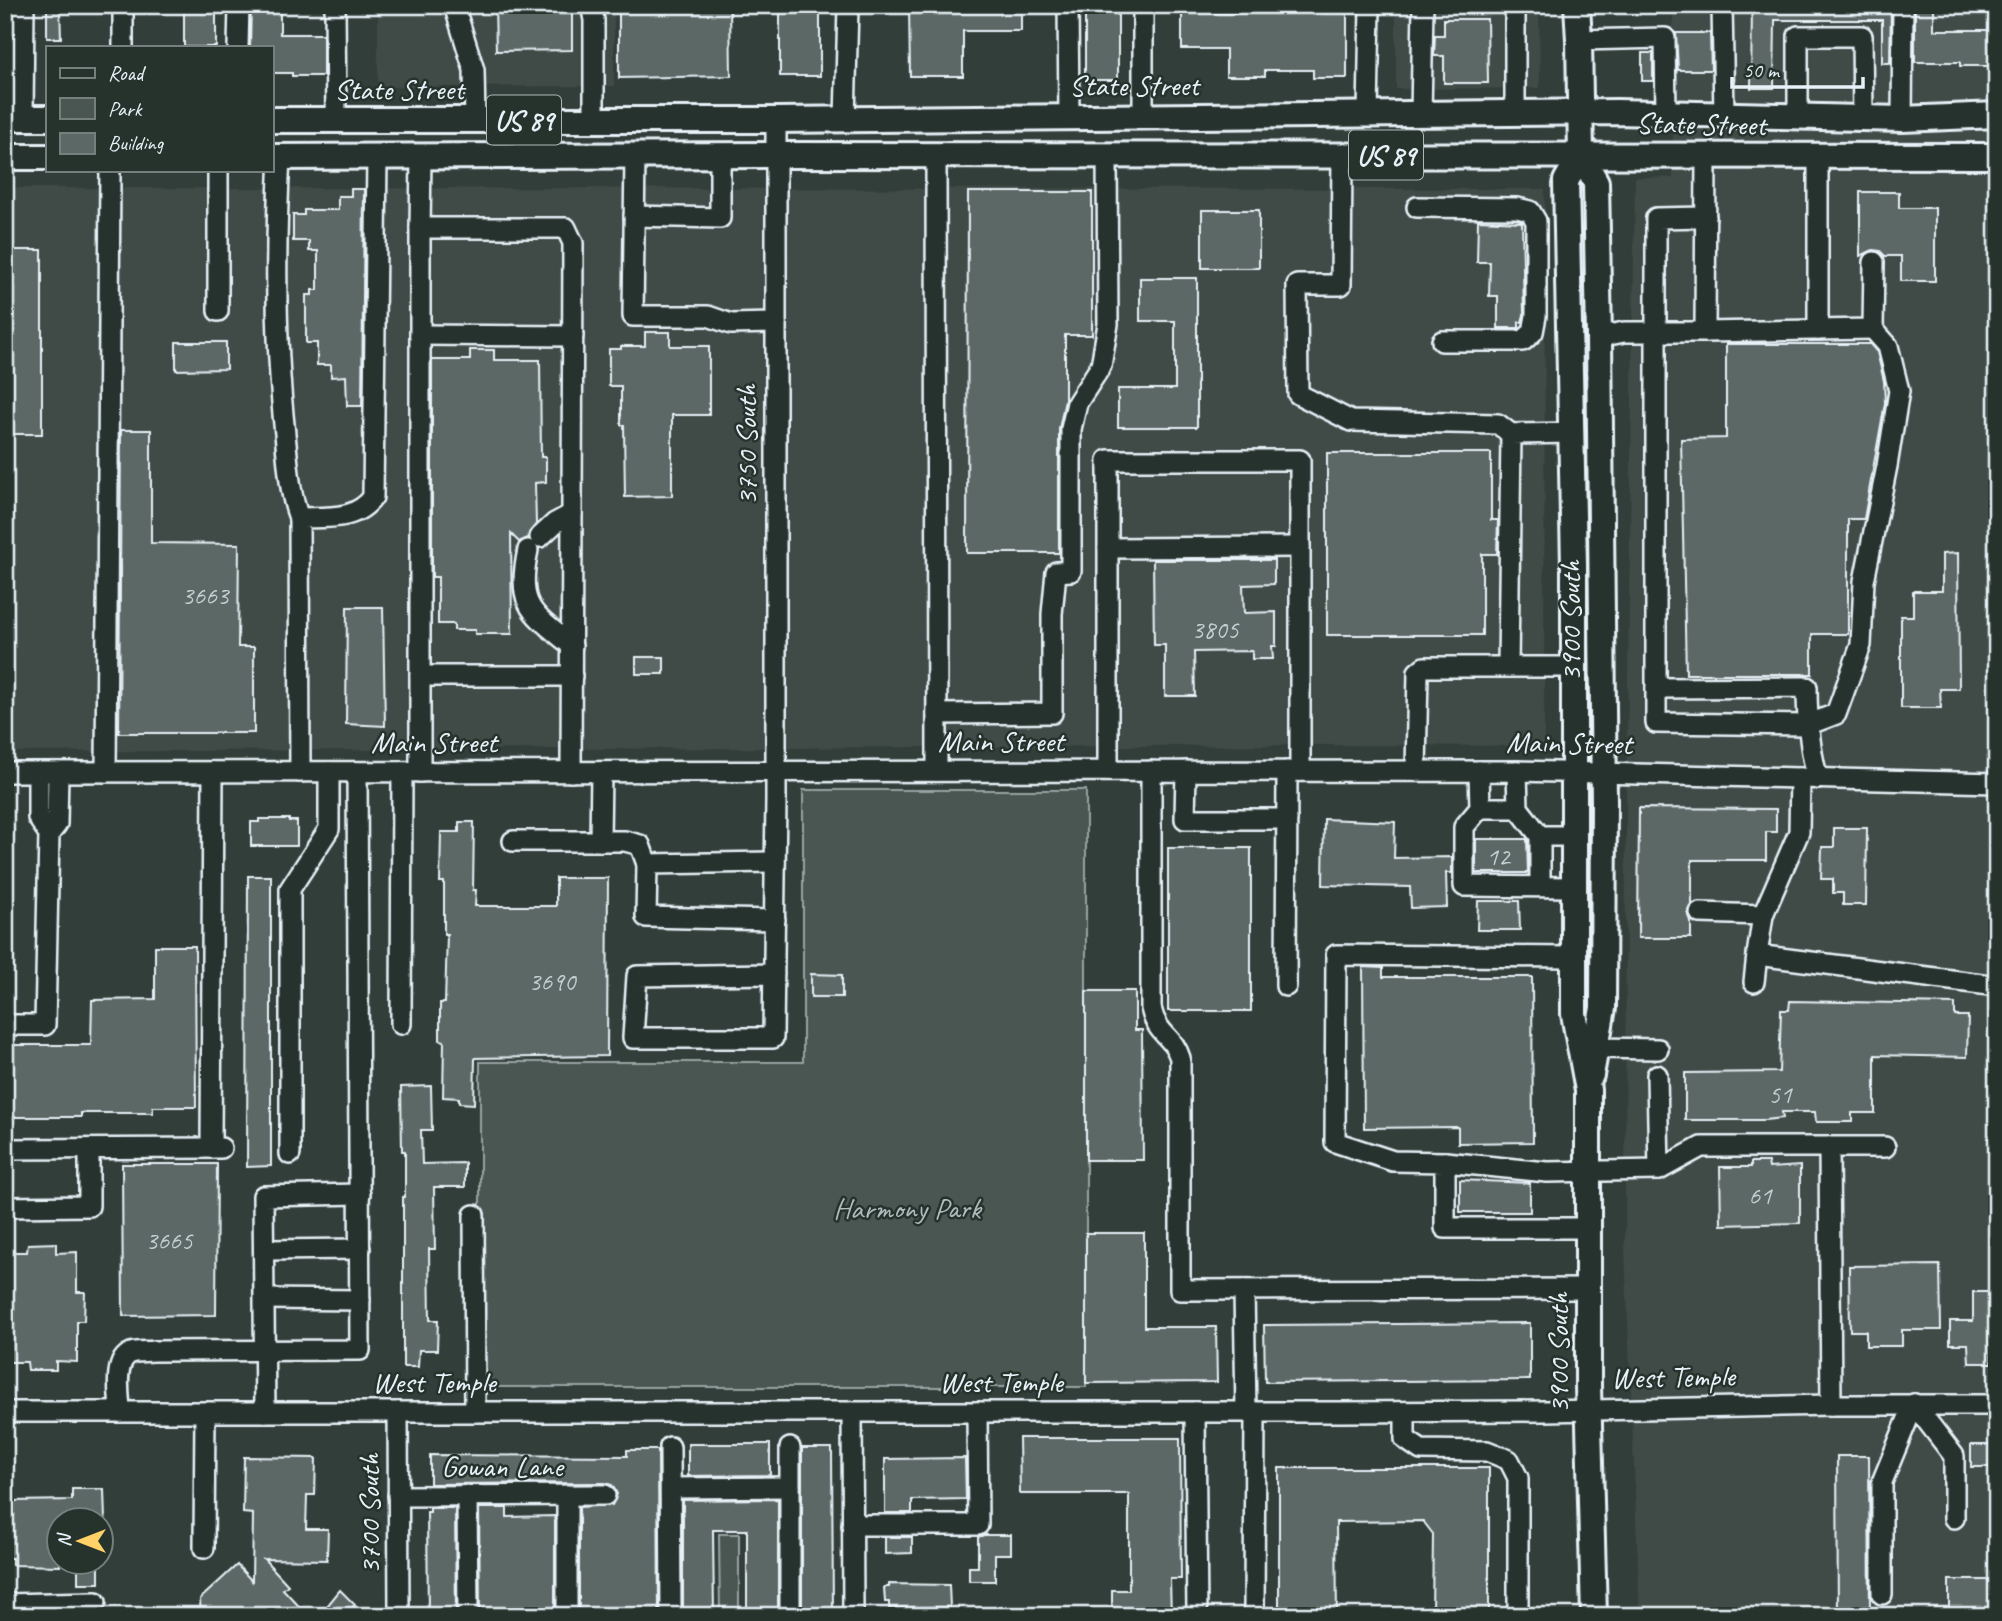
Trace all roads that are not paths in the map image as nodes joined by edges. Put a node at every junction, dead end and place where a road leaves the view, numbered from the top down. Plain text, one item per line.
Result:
1 (24, 5) edge
2 (123, 5) edge
3 (239, 5) edge
4 (335, 5) edge
5 (454, 5) edge
6 (591, 5) edge
7 (1068, 5) edge
8 (1143, 5) edge
9 (1370, 5) edge
10 (1423, 5) edge
11 (1515, 5) edge
12 (1577, 5) edge
13 (1721, 5) edge
14 (1903, 5) edge
15 (848, 6) edge
16 (1580, 40) junction
17 (123, 46) edge
18 (238, 46) edge
19 (1580, 113) junction
20 (1515, 114) junction
21 (1666, 114) junction
22 (1368, 115) junction
23 (1421, 115) junction
24 (1724, 115) junction
25 (1997, 115) edge
26 (1069, 116) junction
27 (1143, 116) junction
28 (1798, 117) junction
29 (25, 118) edge
30 (1863, 118) junction
31 (845, 119) junction
32 (1902, 119) junction
33 (273, 120) edge
34 (336, 120) junction
35 (475, 120) junction
36 (594, 120) junction
37 (776, 120) junction
38 (635, 155) junction
39 (720, 155) junction
40 (776, 155) junction
41 (1342, 155) junction
42 (1581, 155) junction
43 (936, 156) junction
44 (1107, 156) junction
45 (1706, 156) junction
46 (1997, 156) edge
47 (5, 157) edge
48 (46, 157) edge
49 (276, 157) edge
50 (377, 157) junction
51 (421, 157) junction
52 (1818, 157) junction
53 (110, 172) edge
54 (218, 172) edge
55 (1417, 207) dead end
56 (634, 216) junction
57 (1706, 217) junction
58 (420, 228) junction
59 (1874, 262) dead end
60 (218, 311) dead end
61 (776, 323) junction
62 (1873, 329) junction
63 (1818, 330) junction
64 (1655, 332) junction
65 (1705, 332) junction
66 (420, 335) junction
67 (573, 336) junction
68 (1600, 337) junction
69 (1442, 341) dead end
70 (1572, 433) junction
71 (1511, 434) junction
72 (572, 514) junction
73 (299, 519) junction
74 (1300, 547) junction
75 (1108, 548) junction
76 (572, 646) junction
77 (1508, 667) junction
78 (1575, 667) junction
79 (420, 676) junction
80 (572, 676) junction
81 (1656, 688) junction
82 (937, 714) junction
83 (1807, 725) junction
84 (776, 771) junction
85 (937, 771) junction
86 (1108, 771) junction
87 (1151, 771) junction
88 (1186, 771) junction
89 (1293, 771) junction
90 (1416, 771) junction
91 (1479, 771) junction
92 (1517, 771) junction
93 (5, 772) edge
94 (38, 772) junction
95 (58, 772) junction
96 (106, 772) junction
97 (213, 772) junction
98 (300, 772) junction
99 (329, 772) junction
100 (357, 772) junction
101 (411, 772) junction
102 (571, 772) junction
103 (601, 772) junction
104 (1574, 772) junction
105 (1604, 773) junction
106 (1809, 778) junction
107 (1997, 783) edge
108 (1480, 808) junction
109 (1518, 808) junction
110 (1287, 819) junction
111 (49, 834) junction
112 (1540, 836) junction
113 (1573, 836) junction
114 (513, 841) dead end
115 (600, 841) junction
116 (775, 862) junction
117 (647, 864) junction
118 (1540, 886) junction
119 (1573, 887) junction
120 (1700, 913) dead end
121 (1763, 915) junction
122 (775, 920) junction
123 (1757, 955) junction
124 (1574, 957) junction
125 (774, 974) junction
126 (1754, 982) dead end
127 (1286, 986) dead end
128 (1997, 986) edge
129 (401, 1024) dead end
130 (5, 1025) edge
131 (1596, 1048) junction
132 (1658, 1049) dead end
133 (1657, 1075) dead end
134 (1588, 1090) junction
135 (1829, 1147) junction
136 (1885, 1147) dead end
137 (5, 1149) edge
138 (89, 1149) junction
139 (290, 1154) dead end
140 (1445, 1162) junction
141 (1659, 1171) junction
142 (1588, 1172) junction
143 (360, 1194) junction
144 (5, 1207) edge
145 (474, 1215) dead end
146 (1589, 1228) junction
147 (360, 1249) junction
148 (264, 1250) junction
149 (1589, 1289) junction
150 (1244, 1290) junction
151 (265, 1299) junction
152 (360, 1300) junction
153 (266, 1351) junction
154 (1914, 1404) junction
155 (1831, 1405) junction
156 (1997, 1405) edge
157 (1589, 1408) junction
158 (5, 1412) edge
159 (120, 1412) junction
160 (205, 1412) junction
161 (265, 1412) junction
162 (398, 1412) junction
163 (475, 1412) junction
164 (852, 1412) junction
165 (977, 1412) junction
166 (1195, 1412) junction
167 (1250, 1412) junction
168 (1405, 1412) junction
169 (670, 1447) dead end
170 (790, 1448) dead end
171 (790, 1487) junction
172 (671, 1488) junction
173 (566, 1495) junction
174 (605, 1495) dead end
175 (398, 1496) junction
176 (467, 1496) junction
177 (1954, 1518) dead end
178 (852, 1525) junction
179 (204, 1548) dead end
180 (1882, 1594) dead end
181 (96, 1602) dead end
182 (5, 1604) edge
183 (399, 1616) edge
184 (468, 1616) edge
185 (567, 1616) edge
186 (671, 1616) edge
187 (790, 1616) edge
188 (853, 1616) edge
189 (1197, 1616) edge
190 (1254, 1616) edge
191 (1518, 1616) edge
192 (1594, 1616) edge

1 - 29 street
2 - 17 street
3 - 18 street
4 - 34 street
5 - 35 street
6 - 36 street
7 - 26 street
8 - 27 street
9 - 22 street
10 - 23 street
11 - 20 street
12 - 16 main road, 3900 South
13 - 24 street
14 - 32 street
15 - 31 street
16 - 19 main road, 3900 South
16 - 21 street
19 - 20 main road, State Street / US 89
19 - 21 main road, State Street / US 89
19 - 42 main road, 3900 South
20 - 23 main road, State Street / US 89
21 - 24 main road, State Street / US 89
22 - 23 main road, State Street / US 89
22 - 27 main road, State Street / US 89
24 - 28 main road, State Street / US 89
25 - 32 main road, State Street / US 89
26 - 27 main road, State Street / US 89
26 - 31 main road, State Street / US 89
28 - 30 main road, State Street / US 89
28 - 30 street
30 - 32 main road, State Street / US 89
31 - 37 main road, State Street / US 89
33 - 34 main road, State Street / US 89
34 - 35 main road, State Street / US 89
35 - 36 main road, State Street / US 89
36 - 37 main road, State Street / US 89
37 - 40 street, 3750 South
38 - 39 main road, State Street / US 89
38 - 51 main road, State Street / US 89
38 - 56 street
39 - 40 main road, State Street / US 89
39 - 56 street
40 - 43 main road, State Street / US 89
40 - 61 street, 3750 South
41 - 42 main road, State Street / US 89
41 - 44 main road, State Street / US 89
41 - 71 street
42 - 45 main road, State Street / US 89
42 - 68 main road, 3900 South
42 - 70 main road, 3900 South
43 - 44 main road, State Street / US 89
43 - 82 street
44 - 82 street
45 - 52 main road, State Street / US 89
45 - 57 street
46 - 52 main road, State Street / US 89
47 - 48 main road
49 - 50 main road, State Street / US 89
49 - 73 street
50 - 51 main road, State Street / US 89
50 - 73 street
51 - 58 street
52 - 63 street
53 - 96 street
54 - 60 street
55 - 69 street
56 - 61 street
57 - 64 street
57 - 65 street
58 - 66 street
58 - 67 street
59 - 62 street
61 - 84 street, 3750 South
62 - 63 street
62 - 83 street
63 - 65 street
64 - 65 street
64 - 68 street
64 - 81 street
66 - 67 street
66 - 79 street
67 - 72 street
68 - 105 main road, 3900 South
70 - 71 street
70 - 78 main road, 3900 South
71 - 77 street
72 - 76 street
72 - 76 street
73 - 98 street
74 - 75 street
74 - 75 street
74 - 89 street
75 - 86 street
76 - 80 street
77 - 78 street
77 - 90 street
78 - 104 main road, 3900 South
79 - 80 street
79 - 101 street
80 - 102 street
81 - 83 street
81 - 83 street
82 - 85 street
83 - 106 street
84 - 85 street, Main Street
84 - 103 street, Main Street
84 - 116 street, 3750 South
85 - 86 street, Main Street
86 - 87 street, Main Street
87 - 88 street, Main Street
87 - 150 street
88 - 89 street, Main Street
88 - 110 street
89 - 90 street, Main Street
89 - 110 street
90 - 91 street, Main Street
91 - 92 street, Main Street
91 - 108 street
92 - 104 street, Main Street
92 - 109 street
93 - 94 street, Main Street
94 - 95 street, Main Street
94 - 111 street
95 - 96 street, Main Street
95 - 111 street
96 - 97 street, Main Street
97 - 98 street, Main Street
97 - 138 street
98 - 99 street, Main Street
99 - 100 street, Main Street
99 - 139 street
100 - 101 street, Main Street
100 - 143 street
101 - 102 street, Main Street
101 - 129 street
102 - 103 street, Main Street
103 - 115 street
104 - 105 street, Main Street
104 - 113 main road, 3900 South
105 - 106 street, Main Street
105 - 131 main road, 3900 South
106 - 107 street, Main Street
106 - 121 street
108 - 109 street
108 - 118 street
109 - 112 street
110 - 127 street
111 - 130 street
112 - 113 street
112 - 118 street
113 - 119 main road, 3900 South
114 - 115 street
115 - 117 street
116 - 117 street
116 - 122 street, 3750 South
117 - 122 street
118 - 119 street
119 - 124 main road, 3900 South
120 - 121 street
121 - 123 street
122 - 125 street, 3750 South
123 - 126 street
123 - 128 street
124 - 134 main road, 3900 South
124 - 140 street
125 - 125 street, 3750 South
131 - 132 street
131 - 134 main road, 3900 South
133 - 141 street
134 - 142 main road, 3900 South
135 - 136 street
135 - 141 street
135 - 155 street
137 - 138 street
138 - 144 street
140 - 142 street
140 - 146 street
141 - 142 street
142 - 146 main road, 3900 South
143 - 147 street
143 - 148 street
145 - 163 street
146 - 149 main road, 3900 South
147 - 148 street
147 - 152 street
148 - 151 street
149 - 150 street
149 - 157 main road, 3900 South
150 - 167 street
151 - 152 street
151 - 153 street
152 - 153 street
153 - 159 street
153 - 161 street
154 - 155 street, West Temple
154 - 156 street, West Temple
154 - 177 street
154 - 180 street
155 - 157 street, West Temple
157 - 168 street, West Temple
157 - 192 main road, 3900 South
158 - 159 street, West Temple
159 - 160 street, West Temple
160 - 161 street, West Temple
160 - 179 street
161 - 162 street, West Temple
162 - 163 street, West Temple
162 - 175 street, 3700 South
163 - 164 street, West Temple
164 - 165 street, West Temple
164 - 178 street
165 - 166 street, West Temple
165 - 178 street
166 - 167 street, West Temple
166 - 189 street
167 - 168 street, West Temple
167 - 190 street
168 - 191 street
169 - 172 street
170 - 171 street
171 - 172 street
171 - 187 street
172 - 186 street
173 - 174 street, Gowan Lane
173 - 176 street, Gowan Lane
173 - 185 street
175 - 176 street, Gowan Lane
175 - 183 street, 3700 South
176 - 184 street
178 - 188 street
181 - 182 street

